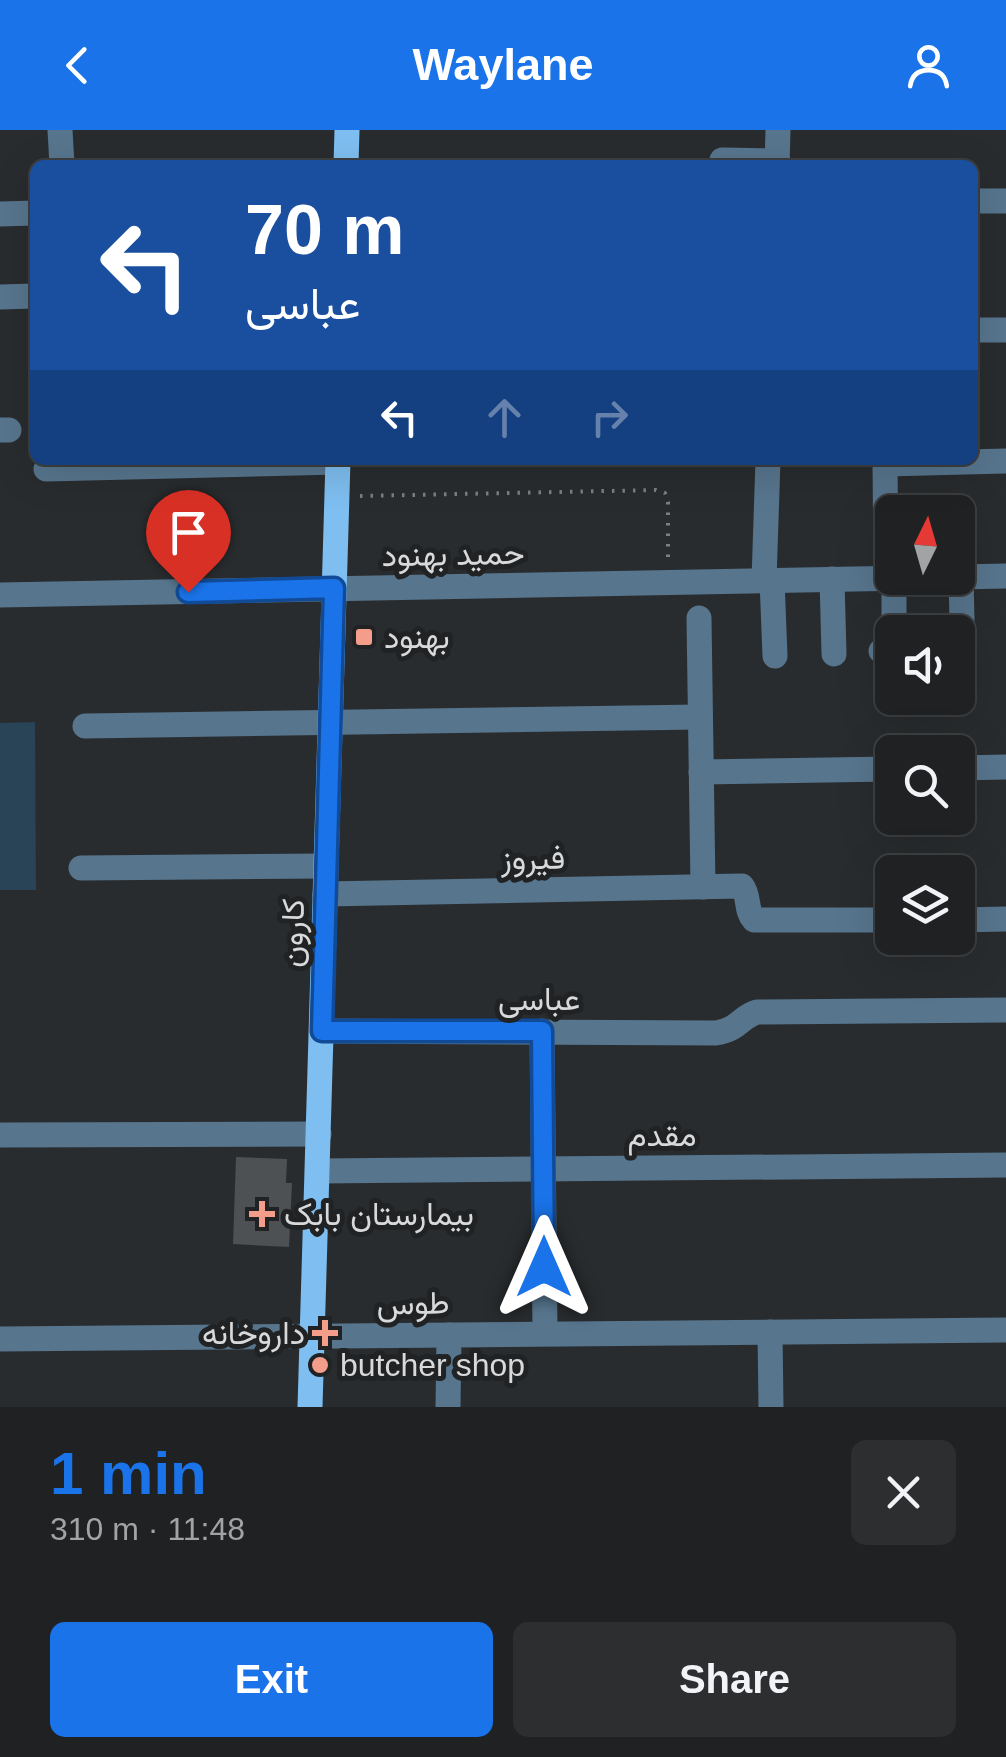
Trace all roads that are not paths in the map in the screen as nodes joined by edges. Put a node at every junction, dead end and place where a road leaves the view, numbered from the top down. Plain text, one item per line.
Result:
1 (60, 130) edge
2 (347, 130) edge
3 (778, 130) edge
4 (62, 160) edge
5 (346, 160) edge
6 (778, 160) edge
7 (978, 201) edge
8 (1006, 201) edge
9 (30, 213) edge
10 (0, 214) edge
11 (30, 296) edge
12 (0, 297) edge
13 (978, 330) edge
14 (1006, 330) edge
15 (978, 461) edge
16 (1006, 461) edge
17 (98, 465) edge
18 (338, 465) edge
19 (768, 465) edge
20 (884, 465) edge
21 (46, 469) dead end
22 (887, 495) edge
23 (975, 576) edge
24 (1006, 576) edge
25 (875, 578) edge
26 (832, 579) junction
27 (768, 580) junction
28 (334, 588) junction
29 (0, 595) edge
30 (698, 618) dead end
31 (834, 654) dead end
32 (775, 656) dead end
33 (700, 717) junction
34 (330, 723) junction
35 (85, 726) dead end
36 (1006, 767) edge
37 (975, 768) edge
38 (875, 769) edge
39 (701, 772) junction
40 (326, 866) junction
41 (81, 868) dead end
42 (703, 887) junction
43 (326, 894) junction
44 (1006, 919) edge
45 (875, 920) edge
46 (975, 920) edge
47 (1006, 1010) edge
48 (322, 1031) junction
49 (542, 1031) junction
50 (319, 1134) junction
51 (0, 1135) edge
52 (1006, 1164) edge
53 (544, 1168) junction
54 (318, 1171) junction
55 (1006, 1330) edge
56 (770, 1332) junction
57 (545, 1333) junction
58 (448, 1335) junction
59 (313, 1336) junction
60 (0, 1339) edge
61 (310, 1407) edge
62 (448, 1407) edge
63 (771, 1407) edge

1 - 4 street
2 - 5 main road
3 - 6 street
7 - 8 street
9 - 10 street
11 - 12 street
13 - 14 street
15 - 16 street
17 - 21 street
18 - 28 main road, کارون
19 - 27 street
20 - 22 street
23 - 24 street
25 - 26 street, حمید بهنود
26 - 27 street, حمید بهنود
26 - 31 street
27 - 28 street, حمید بهنود
27 - 32 street
28 - 29 street, حمید بهنود
28 - 34 main road, کارون
30 - 33 street
33 - 34 street
33 - 39 street
34 - 35 street
34 - 40 main road, کارون
36 - 37 street
38 - 39 street
39 - 42 street
40 - 41 street
40 - 43 main road, کارون
42 - 43 street, فیروز
42 - 45 street, فیروز
43 - 48 main road, کارون
44 - 46 street
47 - 49 street, عباسی
48 - 49 street, عباسی
48 - 50 main road, کارون
49 - 53 street
50 - 51 street
50 - 54 main road, کارون
52 - 53 street, مقدم
53 - 54 street, مقدم
53 - 57 street
54 - 59 main road, کارون
55 - 56 street, طوس
56 - 57 street, طوس
56 - 63 street
57 - 58 street, طوس
58 - 59 street, طوس
58 - 62 street
59 - 60 street, طوس
59 - 61 main road, کارون

